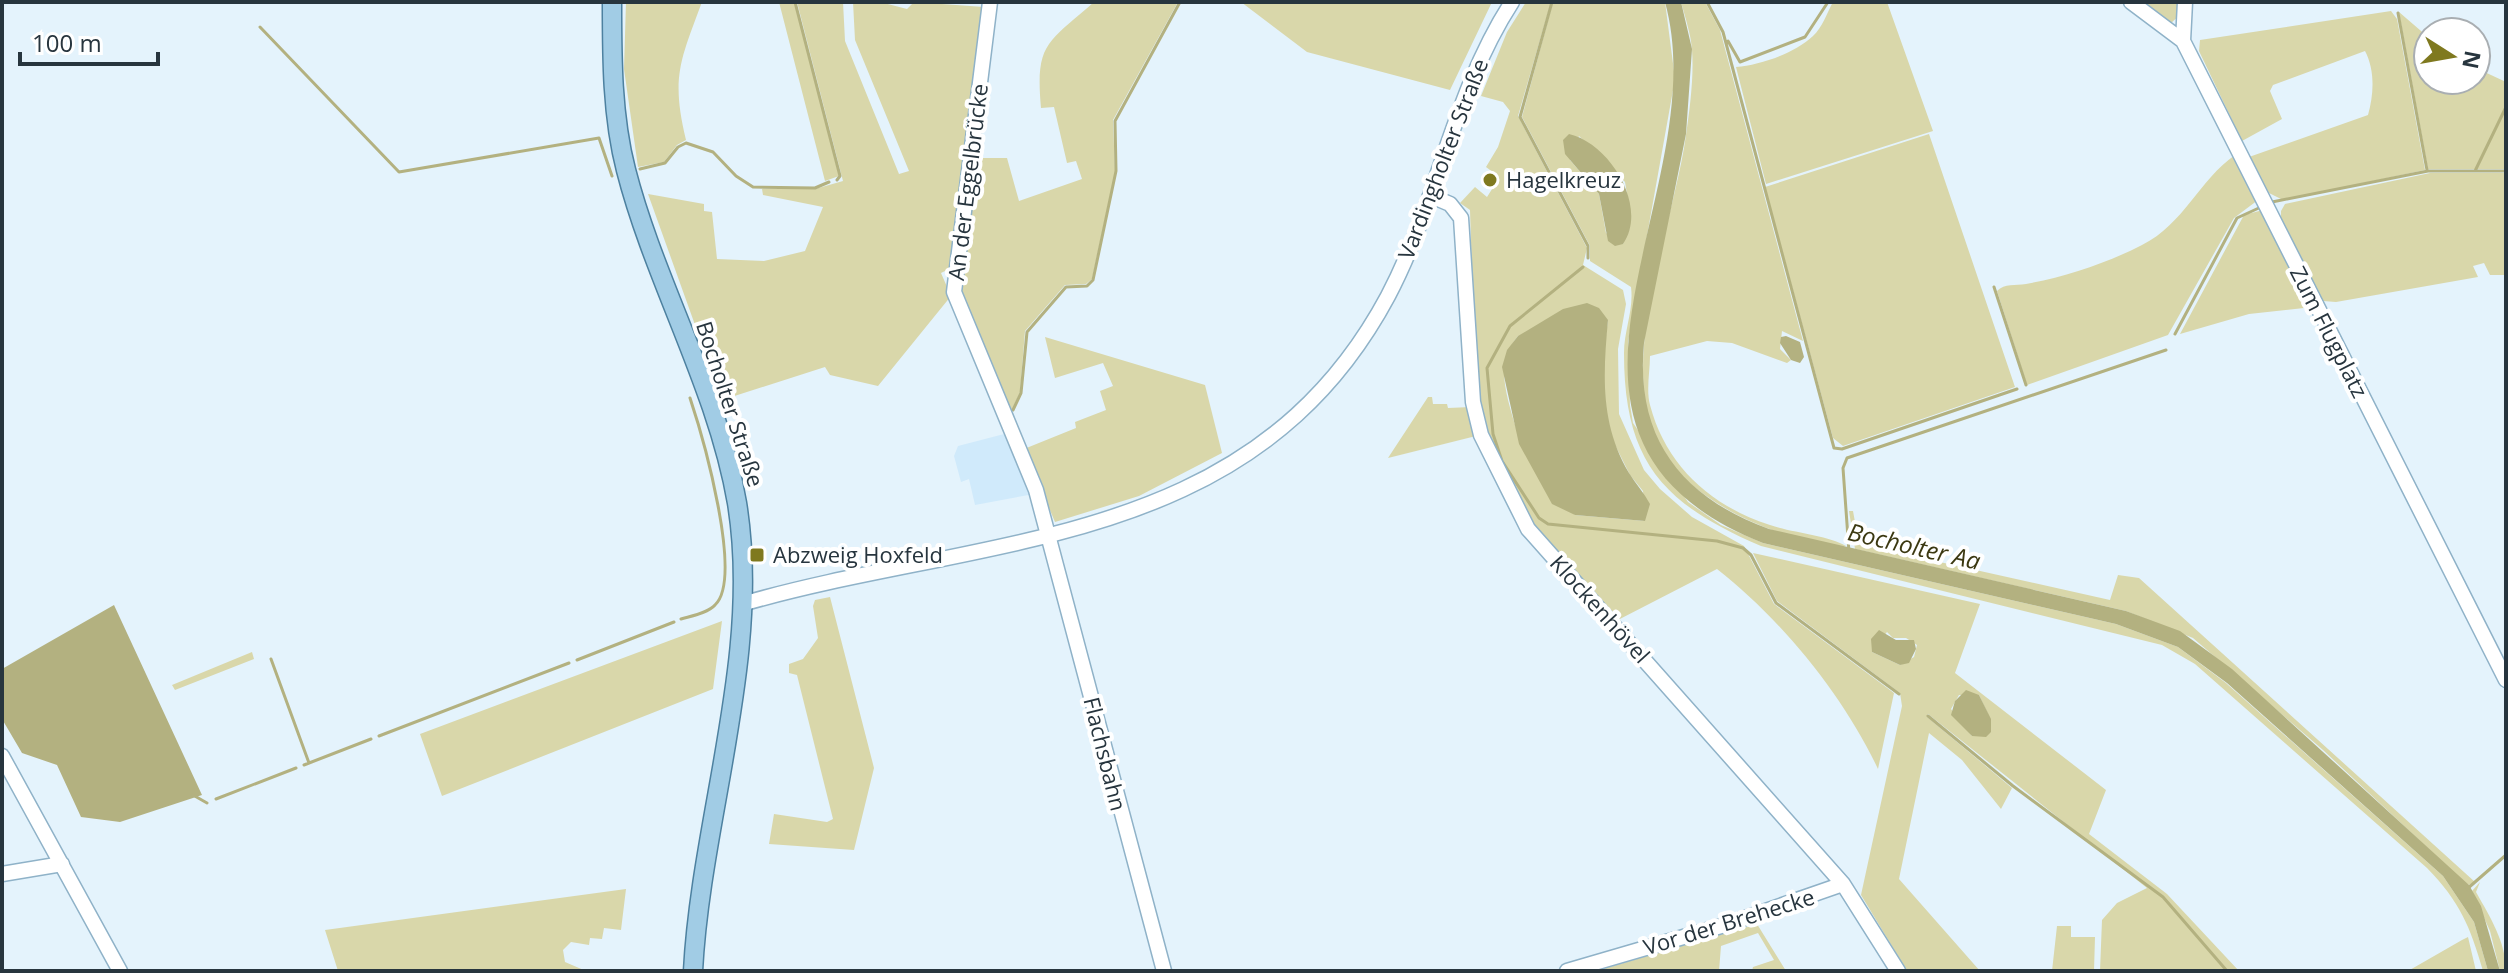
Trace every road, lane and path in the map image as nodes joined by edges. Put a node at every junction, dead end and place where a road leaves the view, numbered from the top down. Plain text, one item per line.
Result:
1 (612, 2) edge
2 (990, 2) edge
3 (1512, 2) edge
4 (2131, 2) edge
5 (2185, 2) edge
6 (2183, 41) junction
7 (1431, 196) junction
8 (1050, 535) junction
9 (742, 604) junction
10 (2506, 680) edge
11 (2, 756) edge
12 (62, 864) junction
13 (2, 874) edge
14 (1843, 884) junction
15 (120, 971) edge
16 (693, 971) edge
17 (1164, 971) edge
18 (1567, 971) edge
19 (1898, 971) edge

1 - 9 main road, Bocholter Straße
2 - 8 street, An der Eggelbrücke
3 - 7 street, Vardingholter Straße
4 - 6 street, Zum Flugplatz
5 - 6 street
6 - 10 street, Zum Flugplatz
7 - 8 street, Vardingholter Straße
7 - 14 street, Klockenhövel
8 - 9 street, Vardingholter Straße
8 - 17 street, Flachsbahn
9 - 16 main road, Bocholter Straße
11 - 12 street
12 - 13 street
12 - 15 street
14 - 18 street, Vor der Brehecke
14 - 19 street, Klockenhövel

